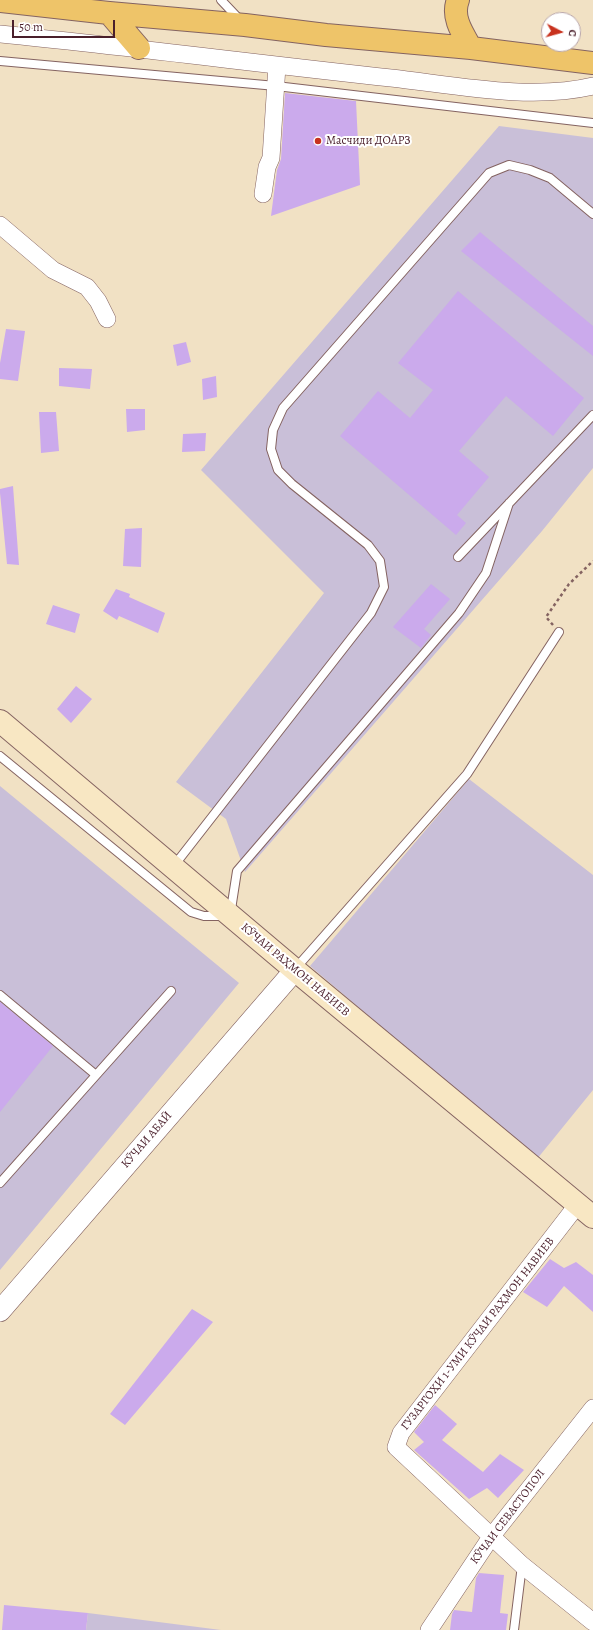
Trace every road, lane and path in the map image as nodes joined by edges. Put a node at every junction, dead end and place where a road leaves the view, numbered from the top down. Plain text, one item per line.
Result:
1 (221, 0) edge
2 (458, 0) edge
3 (4, 5) edge
4 (108, 13) junction
5 (245, 25) junction
6 (0, 34) edge
7 (140, 48) junction
8 (471, 48) junction
9 (0, 61) edge
10 (593, 63) edge
11 (277, 66) junction
12 (276, 86) junction
13 (593, 86) edge
14 (593, 123) edge
15 (263, 194) dead end
16 (593, 212) edge
17 (0, 225) edge
18 (107, 319) dead end
19 (593, 415) edge
20 (509, 503) junction
21 (458, 557) dead end
22 (593, 561) edge
23 (559, 632) joint
24 (0, 721) edge
25 (0, 756) edge
26 (173, 868) junction
27 (230, 916) junction
28 (294, 970) junction
29 (171, 991) dead end
30 (0, 995) edge
31 (96, 1075) junction
32 (1, 1180) edge
33 (586, 1211) edge
34 (0, 1311) edge
35 (593, 1408) edge
36 (491, 1537) junction
37 (522, 1565) junction
38 (593, 1622) edge
39 (428, 1630) edge
40 (514, 1630) edge

1 - 5 lane
2 - 8 main road
3 - 4 main road
4 - 5 main road
4 - 7 main road
5 - 8 main road
6 - 7 street
7 - 11 street
8 - 10 main road
9 - 12 lane
11 - 12 street
11 - 13 street
12 - 14 lane
12 - 15 street
16 - 26 lane
17 - 18 street
19 - 20 lane
20 - 21 lane
20 - 27 lane
22 - 23 path
23 - 28 lane
24 - 26 main road, КӮЧАИ РАҲМОН НАБИЕВ
25 - 27 lane
26 - 27 main road, КӮЧАИ РАҲМОН НАБИЕВ
27 - 28 main road, КӮЧАИ РАҲМОН НАБИЕВ
28 - 33 main road, КӮЧАИ РАҲМОН НАБИЕВ
28 - 34 street, КӮЧАИ АБАӢ
29 - 31 lane
30 - 31 lane
31 - 32 lane
33 - 36 street, ГУЗАРГОҲИ 1-УМИ КӮЧАИ РАҲМОН НАВИЕВ
35 - 36 street, КӮЧАИ СЕВАСТОПОЛ
36 - 37 street, ГУЗАРГОҲИ 1-УМИ КӮЧАИ РАҲМОН НАВИЕВ
36 - 39 street, КӮЧАИ СЕВАСТОПОЛ
37 - 38 street, ГУЗАРГОҲИ 1-УМИ КӮЧАИ РАҲМОН НАВИЕВ
37 - 40 lane

